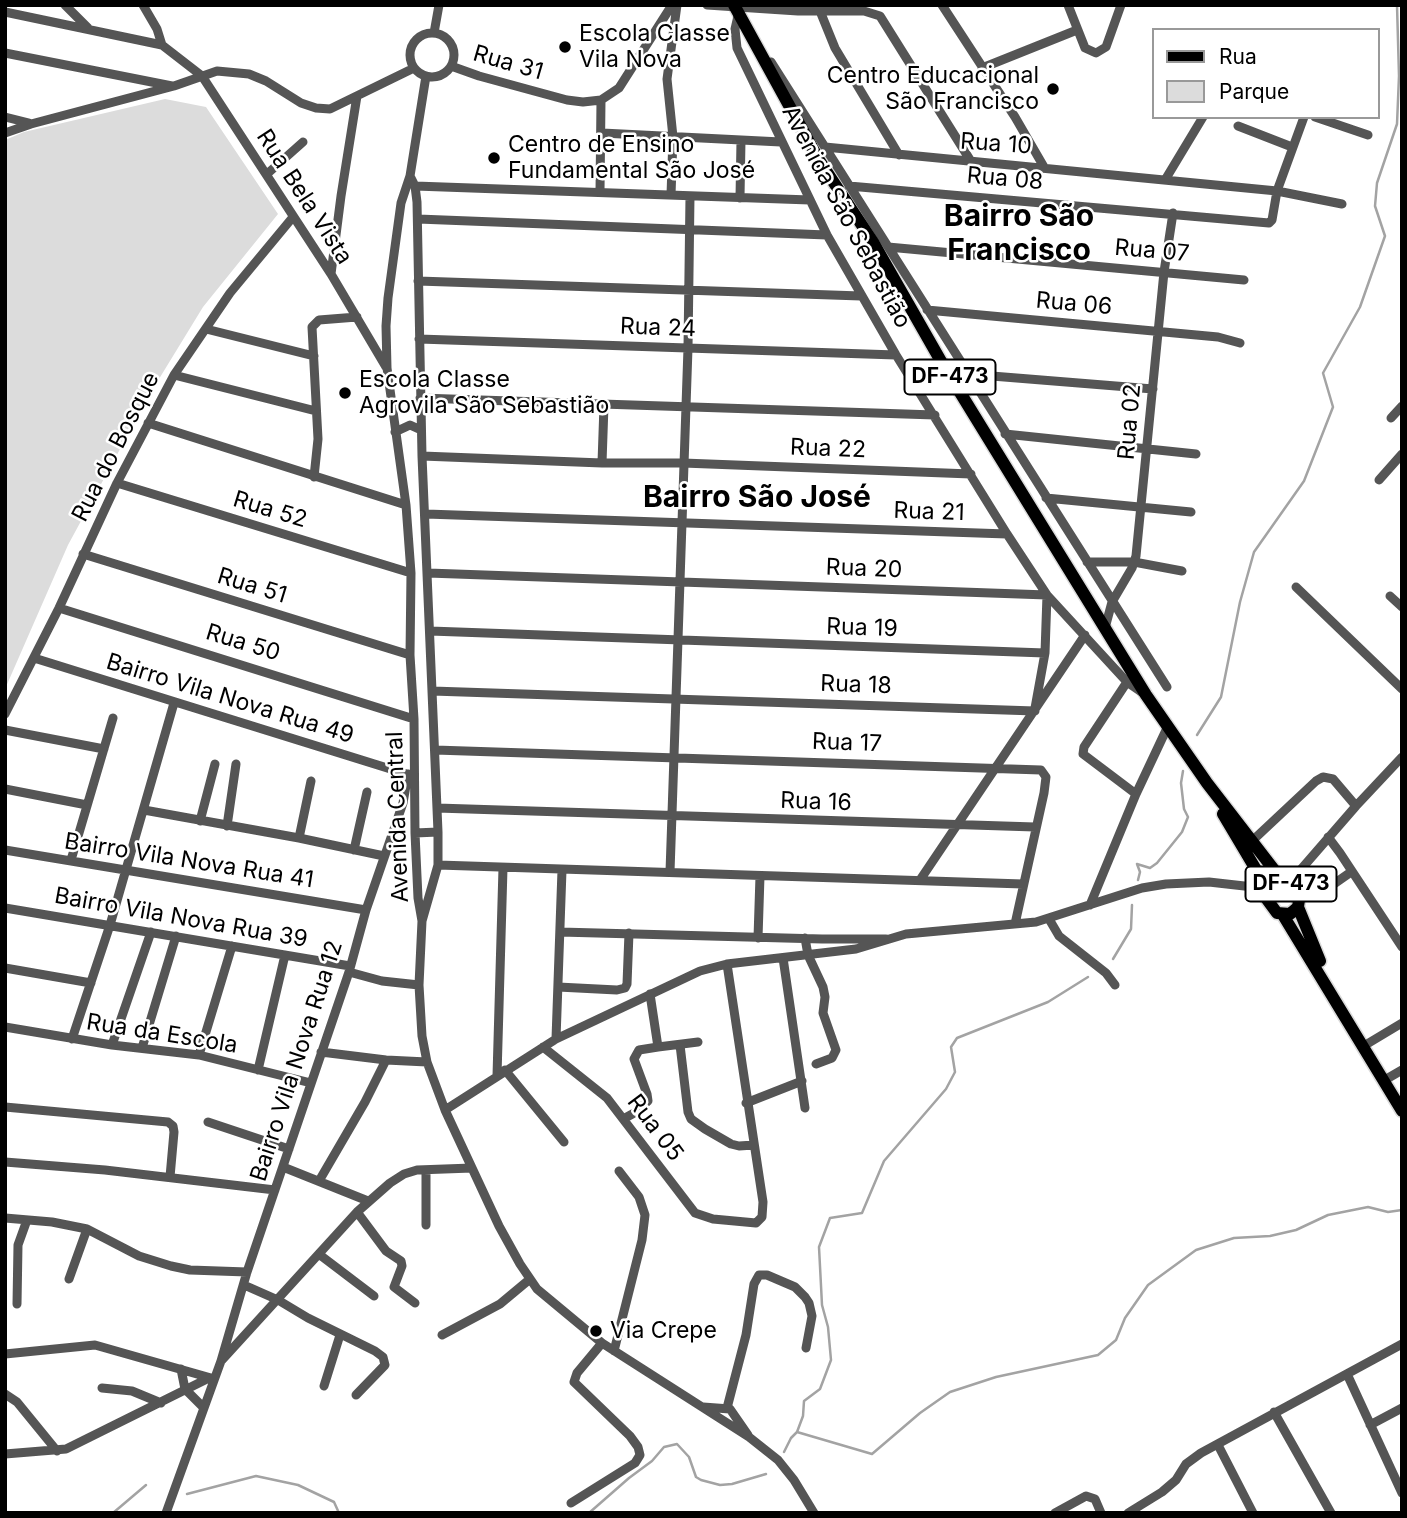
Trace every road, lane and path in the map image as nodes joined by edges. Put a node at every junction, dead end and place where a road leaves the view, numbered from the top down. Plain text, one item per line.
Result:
1 (65, 5) edge
2 (143, 5) edge
3 (439, 5) edge
4 (674, 5) edge
5 (707, 5) edge
6 (942, 5) edge
7 (1069, 5) edge
8 (1121, 5) edge
9 (736, 8) edge
10 (798, 8) edge
11 (864, 8) edge
12 (820, 11) junction
13 (5, 12) edge
14 (89, 29) junction
15 (1077, 30) junction
16 (434, 33) junction
17 (162, 45) junction
18 (5, 53) edge
19 (762, 56) junction
20 (451, 66) junction
21 (414, 68) junction
22 (982, 68) junction
23 (202, 76) junction
24 (426, 76) junction
25 (174, 86) junction
26 (358, 96) junction
27 (601, 100) junction
28 (5, 117) edge
29 (1202, 119) edge
30 (1303, 119) edge
31 (1321, 119) edge
32 (31, 124) junction
33 (1238, 126) dead end
34 (5, 133) edge
35 (602, 133) junction
36 (1368, 135) dead end
37 (673, 137) junction
38 (741, 140) junction
39 (303, 142) dead end
40 (780, 142) junction
41 (825, 147) junction
42 (1292, 147) junction
43 (899, 155) junction
44 (972, 163) junction
45 (1044, 167) junction
46 (267, 174) junction
47 (410, 176) junction
48 (1164, 180) junction
49 (415, 186) junction
50 (849, 186) junction
51 (1277, 191) junction
52 (600, 192) junction
53 (671, 195) junction
54 (690, 196) junction
55 (740, 198) junction
56 (810, 200) junction
57 (1342, 204) dead end
58 (1173, 213) junction
59 (293, 216) junction
60 (418, 219) junction
61 (690, 231) junction
62 (827, 235) junction
63 (888, 247) junction
64 (1164, 272) junction
65 (331, 274) junction
66 (1244, 280) dead end
67 (418, 281) junction
68 (690, 290) junction
69 (861, 296) junction
70 (927, 310) junction
71 (357, 317) junction
72 (206, 329) junction
73 (1158, 331) junction
74 (419, 339) junction
75 (371, 340) junction
76 (1240, 343) dead end
77 (688, 348) junction
78 (896, 355) junction
79 (314, 356) junction
80 (387, 356) junction
81 (387, 368) junction
82 (967, 374) junction
83 (174, 375) junction
84 (1153, 389) junction
85 (421, 398) junction
86 (604, 405) junction
87 (1402, 406) edge
88 (685, 407) junction
89 (316, 411) junction
90 (934, 415) junction
91 (421, 416) junction
92 (393, 417) junction
93 (1391, 418) dead end
94 (148, 423) junction
95 (421, 430) junction
96 (395, 432) junction
97 (1005, 434) junction
98 (1147, 449) junction
99 (1196, 454) dead end
100 (1402, 454) edge
101 (422, 456) junction
102 (602, 463) junction
103 (683, 463) junction
104 (971, 474) junction
105 (314, 477) junction
106 (1379, 480) dead end
107 (117, 483) junction
108 (1046, 498) junction
109 (406, 505) junction
110 (1141, 507) junction
111 (1191, 512) dead end
112 (426, 514) junction
113 (683, 523) junction
114 (1007, 534) junction
115 (83, 555) junction
116 (1087, 562) junction
117 (1134, 562) junction
118 (1182, 571) dead end
119 (411, 573) junction
120 (428, 573) junction
121 (680, 582) junction
122 (1296, 587) dead end
123 (1047, 595) junction
124 (1390, 596) dead end
125 (1112, 602) junction
126 (1402, 607) edge
127 (59, 608) junction
128 (1105, 628) junction
129 (430, 632) junction
130 (1085, 635) junction
131 (678, 642) junction
132 (1045, 653) junction
133 (410, 655) junction
134 (33, 658) junction
135 (1127, 682) junction
136 (1167, 687) dead end
137 (1402, 689) edge
138 (432, 691) junction
139 (1146, 695) junction
140 (676, 698) junction
141 (174, 703) junction
142 (1035, 711) junction
143 (5, 714) edge
144 (113, 718) dead end
145 (414, 719) junction
146 (1168, 726) junction
147 (5, 730) edge
148 (104, 749) junction
149 (435, 750) junction
150 (674, 757) junction
151 (1402, 757) edge
152 (215, 764) dead end
153 (236, 764) dead end
154 (996, 767) junction
155 (412, 775) junction
156 (311, 781) dead end
157 (1207, 783) junction
158 (5, 789) edge
159 (367, 792) dead end
160 (1136, 794) junction
161 (87, 805) junction
162 (1356, 806) junction
163 (437, 808) junction
164 (144, 810) junction
165 (672, 817) junction
166 (200, 821) junction
167 (958, 825) junction
168 (227, 826) junction
169 (1035, 827) junction
170 (438, 832) junction
171 (415, 833) junction
172 (1328, 837) junction
173 (299, 838) junction
174 (1252, 841) junction
175 (5, 850) edge
176 (354, 850) junction
177 (384, 856) junction
178 (71, 860) junction
179 (438, 865) junction
180 (503, 868) junction
181 (126, 870) junction
182 (562, 870) junction
183 (670, 872) junction
184 (1351, 872) junction
185 (1278, 875) junction
186 (760, 876) junction
187 (920, 880) junction
188 (1023, 884) junction
189 (1263, 885) junction
190 (1293, 887) junction
191 (1090, 905) junction
192 (1298, 907) junction
193 (5, 908) edge
194 (366, 910) junction
195 (1283, 915) junction
196 (1049, 919) junction
197 (422, 921) junction
198 (1015, 924) junction
199 (110, 925) junction
200 (151, 932) junction
201 (560, 932) junction
202 (629, 933) junction
203 (176, 936) junction
204 (758, 938) junction
205 (805, 939) junction
206 (887, 939) junction
207 (232, 946) junction
208 (1402, 947) edge
209 (285, 955) junction
210 (808, 955) junction
211 (783, 958) junction
212 (727, 964) junction
213 (5, 968) edge
214 (350, 969) junction
215 (92, 983) junction
216 (419, 985) junction
217 (1115, 985) dead end
218 (558, 987) junction
219 (650, 994) junction
220 (1333, 994) junction
221 (1402, 1023) edge
222 (5, 1027) edge
223 (72, 1039) junction
224 (556, 1039) junction
225 (698, 1042) dead end
226 (112, 1045) junction
227 (680, 1045) junction
228 (658, 1046) junction
229 (542, 1047) junction
230 (1362, 1047) junction
231 (142, 1048) junction
232 (321, 1052) junction
233 (199, 1055) junction
234 (386, 1060) junction
235 (426, 1062) junction
236 (816, 1064) dead end
237 (258, 1070) junction
238 (1402, 1070) edge
239 (501, 1073) junction
240 (802, 1081) junction
241 (1383, 1081) junction
242 (311, 1083) junction
243 (746, 1103) junction
244 (5, 1107) edge
245 (805, 1108) dead end
246 (444, 1110) junction
247 (1402, 1111) edge
248 (625, 1118) junction
249 (208, 1122) dead end
250 (564, 1142) dead end
251 (754, 1145) junction
252 (289, 1149) junction
253 (5, 1162) edge
254 (283, 1167) junction
255 (472, 1168) junction
256 (426, 1170) junction
257 (620, 1171) dead end
258 (170, 1177) junction
259 (318, 1181) junction
260 (275, 1190) junction
261 (368, 1200) junction
262 (357, 1212) junction
263 (5, 1218) edge
264 (27, 1220) junction
265 (426, 1225) dead end
266 (88, 1229) junction
267 (320, 1255) junction
268 (247, 1272) junction
269 (69, 1279) dead end
270 (530, 1279) junction
271 (244, 1285) junction
272 (374, 1296) dead end
273 (278, 1300) junction
274 (415, 1303) dead end
275 (17, 1304) dead end
276 (340, 1335) junction
277 (442, 1335) dead end
278 (601, 1343) junction
279 (1402, 1344) edge
280 (806, 1348) dead end
281 (614, 1351) junction
282 (5, 1354) edge
283 (221, 1361) junction
284 (181, 1369) junction
285 (1347, 1374) junction
286 (211, 1378) junction
287 (324, 1386) dead end
288 (102, 1388) dead end
289 (186, 1389) junction
290 (5, 1394) edge
291 (356, 1395) dead end
292 (161, 1403) junction
293 (204, 1407) junction
294 (702, 1407) junction
295 (727, 1408) junction
296 (1402, 1408) edge
297 (1275, 1412) junction
298 (1370, 1425) junction
299 (749, 1437) junction
300 (1218, 1445) junction
301 (57, 1451) junction
302 (5, 1454) edge
303 (1402, 1493) edge
304 (571, 1503) dead end
305 (166, 1513) edge
306 (814, 1513) edge
307 (1055, 1513) edge
308 (1101, 1513) edge
309 (1128, 1513) edge
310 (1253, 1513) edge
311 (1331, 1513) edge

1 - 14 street
2 - 17 street
3 - 16 street
4 - 27 street
4 - 37 street
5 - 9 street
6 - 22 street
7 - 15 street
8 - 15 street
9 - 10 street
9 - 19 main road, Avenida São Sebastião / DF-473
9 - 40 street, Avenida São Sebastião
10 - 12 street
11 - 12 street
11 - 44 street
12 - 43 street
13 - 14 street
14 - 17 street
15 - 22 street
16 - 20 street
16 - 21 street
17 - 23 street, Rua Bela Vista
18 - 25 street
19 - 41 street
19 - 128 main road, Avenida São Sebastião / DF-473
20 - 24 street
20 - 27 street, Rua 31
21 - 24 street
21 - 26 street
22 - 45 street
23 - 25 street
23 - 26 street
23 - 46 street, Rua Bela Vista
24 - 47 street, Avenida Central
25 - 32 street
26 - 65 street
27 - 35 street
28 - 32 street
29 - 48 street
30 - 42 street
31 - 36 street
32 - 34 street
33 - 42 street
35 - 37 street
35 - 52 street
37 - 38 street
37 - 53 street
38 - 40 street
38 - 55 street
39 - 46 street
40 - 56 street, Avenida São Sebastião
41 - 43 street, Rua 10
41 - 50 street
42 - 51 street
43 - 44 street, Rua 10
44 - 45 street, Rua 10
45 - 48 street, Rua 10
46 - 59 street, Rua Bela Vista
47 - 49 street, Avenida Central
47 - 80 street, Avenida Central
48 - 51 street, Rua 10
49 - 52 street
49 - 60 street, Avenida Central
50 - 58 street, Rua 08
50 - 63 street
51 - 57 street, Rua 10
51 - 58 street, Rua 08
52 - 53 street
53 - 54 street
54 - 55 street
54 - 61 street
55 - 56 street
56 - 62 street, Avenida São Sebastião
58 - 64 street, Rua 02
59 - 65 street, Rua Bela Vista
59 - 72 street, Rua do Bosque
60 - 61 street
60 - 67 street, Avenida Central
61 - 62 street
61 - 68 street
62 - 69 street, Avenida São Sebastião
63 - 64 street, Rua 07
63 - 70 street
64 - 66 street, Rua 07
64 - 73 street, Rua 02
65 - 71 street, Rua Bela Vista
67 - 68 street
67 - 74 street, Avenida Central
68 - 69 street
68 - 77 street
69 - 78 street, Avenida São Sebastião
70 - 73 street, Rua 06
70 - 82 street
71 - 75 street, Rua Bela Vista
71 - 79 street
72 - 79 street
72 - 83 street, Rua do Bosque
73 - 76 street, Rua 06
73 - 84 street, Rua 02
74 - 77 street, Rua 24
74 - 85 street, Avenida Central
75 - 80 street
75 - 81 street
77 - 78 street, Rua 24
77 - 88 street
78 - 90 street, Avenida São Sebastião
79 - 89 street
80 - 81 street, Avenida Central
81 - 92 street, Avenida Central
82 - 84 street
82 - 97 street
83 - 89 street
83 - 94 street, Rua do Bosque
84 - 98 street, Rua 02
85 - 86 street
85 - 91 street, Avenida Central
86 - 88 street
86 - 102 street
87 - 93 street
88 - 90 street
88 - 103 street
89 - 105 street
90 - 104 street, Avenida São Sebastião
91 - 92 street
91 - 95 street, Avenida Central
92 - 96 street, Avenida Central
94 - 105 street
94 - 107 street, Rua do Bosque
95 - 96 street
95 - 101 street, Avenida Central
96 - 109 street, Avenida Central
97 - 98 street
97 - 108 street
98 - 99 street
98 - 110 street, Rua 02
100 - 106 street
101 - 102 street, Rua 22
101 - 112 street, Avenida Central
102 - 103 street, Rua 22
103 - 104 street, Rua 22
103 - 113 street
104 - 114 street, Avenida São Sebastião
105 - 109 street
107 - 115 street, Rua do Bosque
107 - 119 street, Rua 52
108 - 110 street
108 - 116 street
109 - 119 street, Avenida Central
110 - 111 street
110 - 117 street, Rua 02
112 - 113 street, Rua 21
112 - 120 street, Avenida Central
113 - 114 street, Rua 21
113 - 121 street
114 - 123 street, Avenida São Sebastião
115 - 127 street, Rua do Bosque
115 - 133 street, Rua 51
116 - 117 street
116 - 125 street
117 - 118 street
117 - 125 street, Rua 02
119 - 133 street, Avenida Central
120 - 121 street, Rua 20
120 - 129 street, Avenida Central
121 - 123 street, Rua 20
121 - 131 street
122 - 137 street
123 - 130 street, Avenida São Sebastião
123 - 132 street
124 - 126 street
125 - 128 street, Rua 02
125 - 136 street
127 - 134 street, Rua do Bosque
127 - 145 street, Rua 50
128 - 139 main road, Avenida São Sebastião / DF-473
129 - 131 street, Rua 19
129 - 138 street, Avenida Central
130 - 135 street, Avenida São Sebastião
130 - 142 street
131 - 132 street, Rua 19
131 - 140 street
132 - 142 street
133 - 145 street, Avenida Central
134 - 141 street, Bairro Vila Nova Rua 49
134 - 143 street, Rua do Bosque
135 - 139 street, Avenida São Sebastião
135 - 160 street
138 - 140 street, Rua 18
138 - 149 street, Avenida Central
139 - 146 main road, Avenida São Sebastião / DF-473
140 - 142 street, Rua 18
140 - 150 street
141 - 155 street, Bairro Vila Nova Rua 49
141 - 164 street
142 - 154 street
144 - 148 street
145 - 155 street, Avenida Central
146 - 157 main road, Avenida São Sebastião / DF-473
146 - 160 street
147 - 148 street
148 - 161 street
149 - 150 street, Rua 17
149 - 163 street, Avenida Central
150 - 154 street, Rua 17
150 - 165 street
151 - 162 street
152 - 166 street
153 - 168 street
154 - 167 street
154 - 169 street, Rua 17
155 - 171 street, Avenida Central
155 - 177 street, Bairro Vila Nova Rua 12
156 - 173 street
157 - 174 main road, Avenida São Sebastião / DF-473
157 - 189 main road, Avenida São Sebastião / DF-473
158 - 161 street
159 - 176 street
160 - 191 street
161 - 178 street
162 - 172 street
162 - 174 street
163 - 165 street, Rua 16
163 - 170 street, Avenida Central
164 - 166 street
164 - 181 street
165 - 167 street, Rua 16
165 - 183 street
166 - 168 street
167 - 169 street, Rua 16
167 - 187 street
168 - 173 street
169 - 188 street
170 - 171 street
170 - 179 street, Avenida Central
171 - 197 street, Avenida Central
172 - 184 street
172 - 190 street
173 - 176 street
174 - 185 main road, Avenida São Sebastião / DF-473
175 - 178 street, Bairro Vila Nova Rua 41
176 - 177 street
177 - 194 street, Bairro Vila Nova Rua 12
178 - 181 street, Bairro Vila Nova Rua 41
179 - 180 street
179 - 197 street, Avenida Central
180 - 182 street
180 - 239 street
181 - 194 street, Bairro Vila Nova Rua 41
181 - 199 street
182 - 183 street
182 - 201 street
183 - 186 street
184 - 190 street
184 - 208 street
185 - 189 main road, DF-473
185 - 190 main road, Avenida São Sebastião / DF-473
186 - 187 street
186 - 204 street
187 - 188 street
188 - 198 street
189 - 191 street
189 - 195 main road, Avenida São Sebastião / DF-473
190 - 192 main road, Avenida São Sebastião / DF-473
191 - 196 street
192 - 195 main road, DF-473
192 - 220 main road, Avenida São Sebastião / DF-473
193 - 199 street, Bairro Vila Nova Rua 39
194 - 214 street, Bairro Vila Nova Rua 12
195 - 220 main road, Avenida São Sebastião / DF-473
196 - 198 street
196 - 217 street
197 - 216 street
198 - 206 street
199 - 200 street, Bairro Vila Nova Rua 39
199 - 215 street
200 - 203 street, Bairro Vila Nova Rua 39
200 - 226 street
201 - 202 street
201 - 218 street
202 - 204 street
202 - 218 street
203 - 207 street, Bairro Vila Nova Rua 39
203 - 231 street
204 - 205 street
205 - 206 street
205 - 210 street
206 - 210 street
207 - 209 street, Bairro Vila Nova Rua 39
207 - 233 street
209 - 214 street, Bairro Vila Nova Rua 39
209 - 237 street
210 - 211 street
210 - 236 street
211 - 212 street
211 - 240 street
212 - 219 street
212 - 243 street
213 - 215 street
214 - 216 street, Bairro Vila Nova Rua 39
214 - 232 street, Bairro Vila Nova Rua 12
215 - 223 street
216 - 235 street
218 - 224 street
219 - 224 street
219 - 228 street
220 - 230 main road, Avenida São Sebastião / DF-473
221 - 230 street
222 - 223 street, Rua da Escola
223 - 226 street, Rua da Escola
224 - 229 street
225 - 227 street
226 - 231 street, Rua da Escola
227 - 228 street
227 - 251 street
228 - 248 street
229 - 239 street
229 - 248 street, Rua 05
230 - 241 main road, Avenida São Sebastião / DF-473
231 - 233 street, Rua da Escola
232 - 234 street
232 - 242 street, Bairro Vila Nova Rua 12
233 - 237 street, Rua da Escola
234 - 235 street
234 - 259 street
235 - 246 street
237 - 242 street, Rua da Escola
238 - 241 street
239 - 246 street
239 - 250 street
240 - 243 street
240 - 245 street
241 - 247 main road, Avenida São Sebastião / DF-473
242 - 252 street, Bairro Vila Nova Rua 12
243 - 251 street
244 - 258 street
246 - 255 street
248 - 251 street, Rua 05
249 - 252 street
252 - 254 street, Bairro Vila Nova Rua 12
253 - 258 street
254 - 259 street
254 - 260 street, Bairro Vila Nova Rua 12
255 - 256 street
255 - 270 street
256 - 261 street
256 - 265 street
257 - 281 street
258 - 260 street
259 - 261 street
260 - 268 street, Bairro Vila Nova Rua 12
261 - 262 street
262 - 267 street
262 - 274 street
263 - 264 street
264 - 266 street
264 - 275 street
266 - 268 street
266 - 269 street
267 - 272 street
267 - 273 street
268 - 271 street, Bairro Vila Nova Rua 12
270 - 277 street
270 - 278 street
271 - 273 street
271 - 283 street, Bairro Vila Nova Rua 12
273 - 276 street
273 - 283 street
276 - 287 street
276 - 291 street
278 - 281 street
278 - 304 street
279 - 285 street
280 - 295 street
281 - 294 street
282 - 284 street
283 - 286 street
284 - 286 street
284 - 289 street
285 - 297 street
285 - 298 street
286 - 289 street
286 - 293 street
288 - 292 street
289 - 292 street
289 - 293 street
290 - 301 street
292 - 301 street
293 - 305 street
294 - 295 street
294 - 299 street
295 - 299 street
296 - 298 street
297 - 300 street
297 - 311 street
298 - 303 street
299 - 306 street
300 - 309 street
300 - 310 street
301 - 302 street
307 - 308 street

